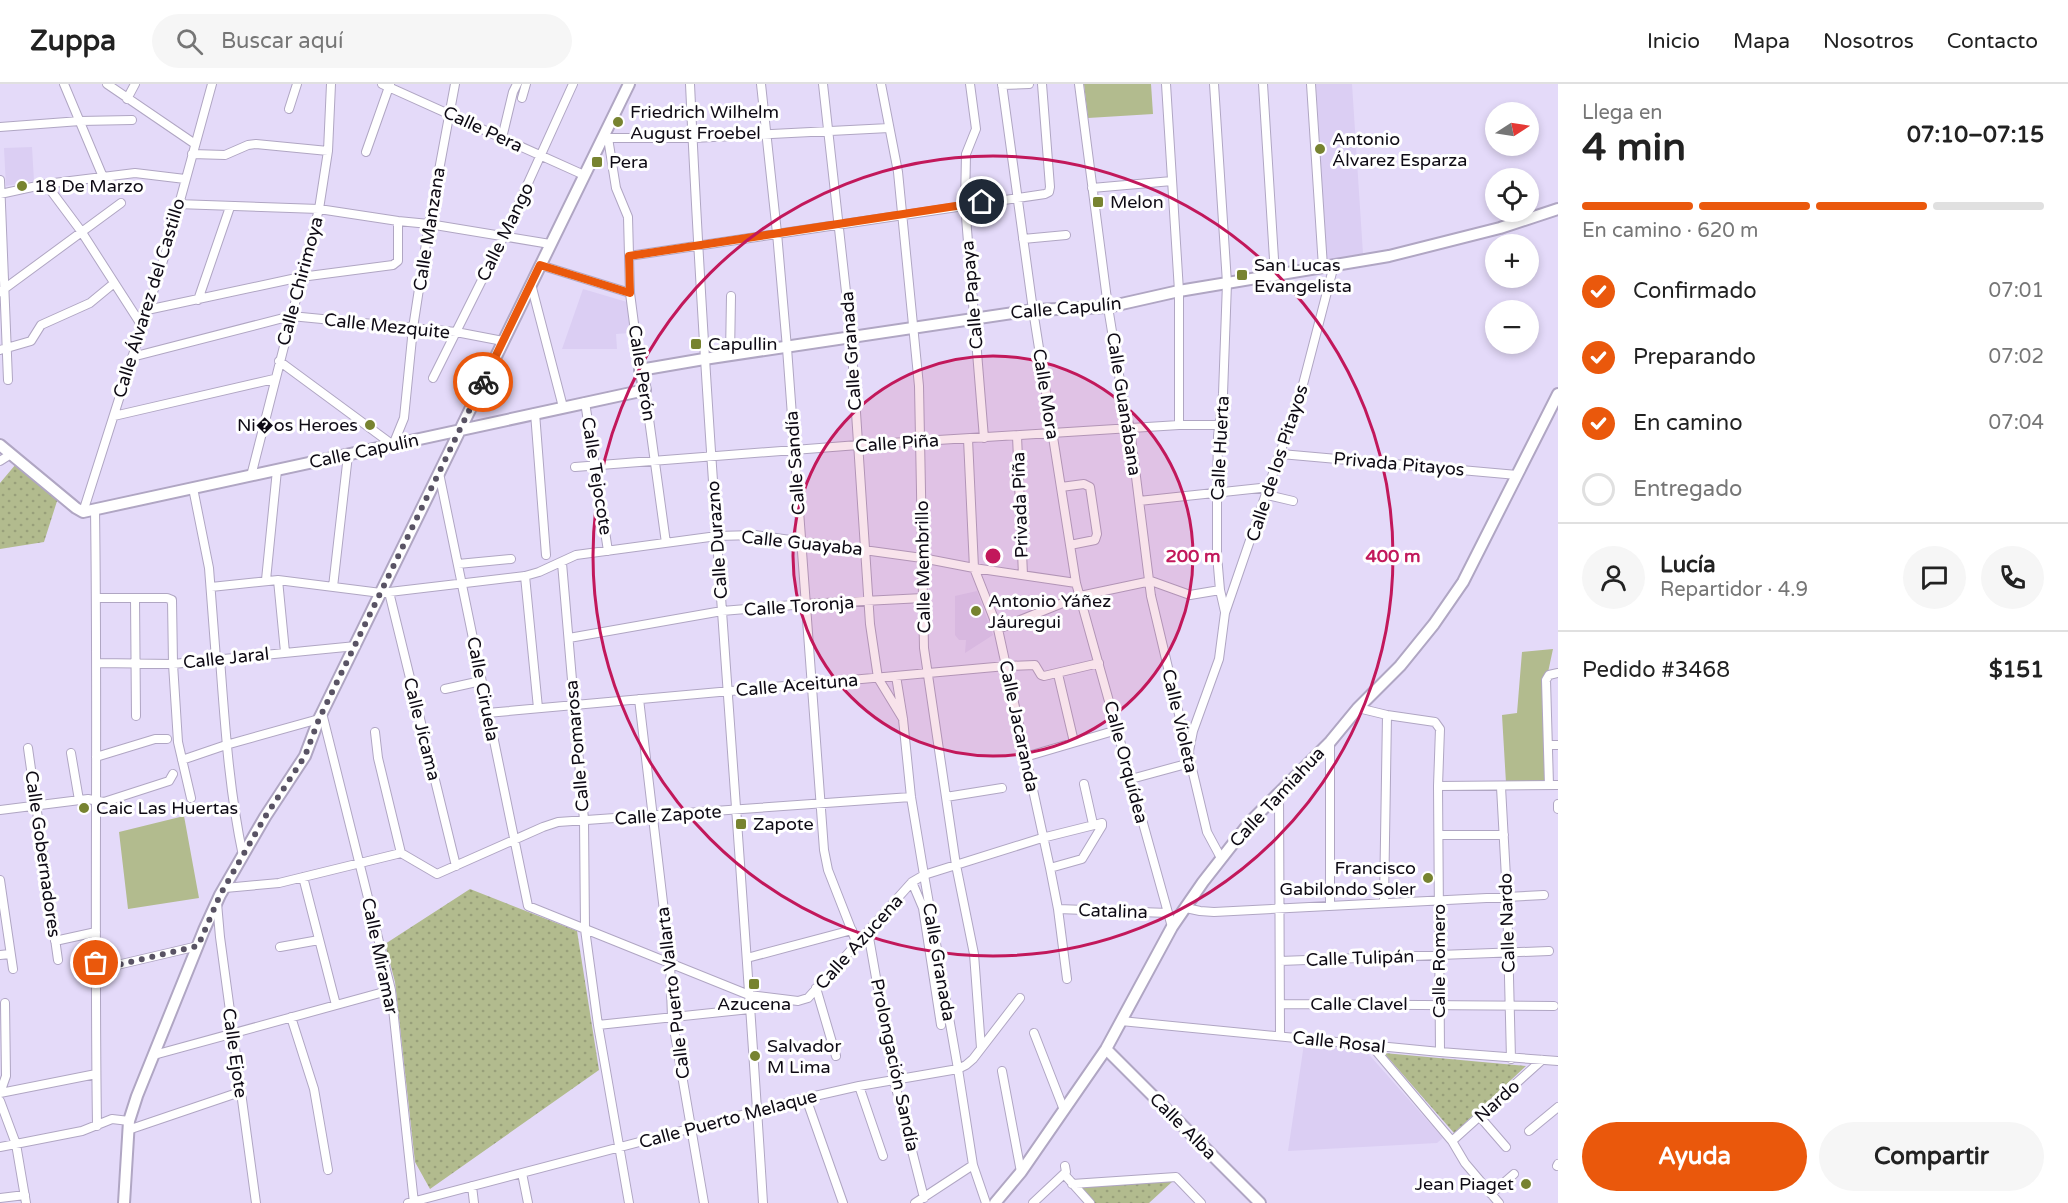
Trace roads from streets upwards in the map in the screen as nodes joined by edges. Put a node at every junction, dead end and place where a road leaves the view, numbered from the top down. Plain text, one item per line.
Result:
1 (64, 84) edge
2 (107, 84) edge
3 (135, 84) edge
4 (212, 84) edge
5 (297, 84) edge
6 (331, 84) edge
7 (455, 84) edge
8 (517, 84) edge
9 (526, 84) edge
10 (573, 84) edge
11 (690, 84) edge
12 (761, 84) edge
13 (823, 84) edge
14 (881, 84) edge
15 (970, 84) edge
16 (1029, 84) edge
17 (1042, 84) edge
18 (1079, 84) edge
19 (1167, 84) edge
20 (1215, 84) edge
21 (1263, 84) edge
22 (1311, 84) edge
23 (387, 85) edge
24 (626, 85) edge
25 (1002, 85) edge
26 (522, 98) dead end
27 (127, 99) junction
28 (289, 109) dead end
29 (449, 114) junction
30 (132, 120) dead end
31 (80, 121) junction
32 (0, 128) edge
33 (889, 128) junction
34 (829, 130) junction
35 (765, 134) junction
36 (606, 136) junction
37 (502, 138) junction
38 (693, 138) junction
39 (195, 144) junction
40 (328, 151) junction
41 (366, 152) dead end
42 (192, 154) junction
43 (541, 156) junction
44 (584, 176) junction
45 (103, 177) junction
46 (185, 179) junction
47 (0, 180) edge
48 (1172, 181) junction
49 (46, 184) junction
50 (1092, 188) junction
51 (1, 194) edge
52 (1016, 197) junction
53 (121, 203) dead end
54 (177, 204) junction
55 (965, 205) junction
56 (230, 207) junction
57 (319, 209) junction
58 (1558, 209) edge
59 (903, 214) junction
60 (398, 221) junction
61 (429, 224) junction
62 (840, 224) junction
63 (81, 231) junction
64 (777, 233) junction
65 (1066, 235) dead end
66 (504, 236) junction
67 (1023, 239) junction
68 (550, 244) junction
69 (698, 245) junction
70 (629, 256) junction
71 (540, 265) junction
72 (1329, 266) junction
73 (1275, 275) junction
74 (301, 277) junction
75 (1227, 283) junction
76 (113, 284) junction
77 (531, 284) junction
78 (3, 290) edge
79 (1179, 291) junction
80 (630, 293) junction
81 (731, 296) dead end
82 (198, 300) junction
83 (1108, 307) junction
84 (147, 310) junction
85 (1033, 310) junction
86 (291, 316) junction
87 (974, 318) junction
88 (142, 326) junction
89 (914, 327) junction
90 (413, 328) junction
91 (456, 332) junction
92 (851, 338) junction
93 (503, 341) junction
94 (787, 348) junction
95 (3, 349) edge
96 (730, 355) junction
97 (132, 357) junction
98 (704, 359) junction
99 (279, 361) junction
100 (640, 370) junction
101 (434, 378) dead end
102 (274, 379) junction
103 (8, 380) dead end
104 (645, 390) junction
105 (1558, 394) edge
106 (585, 402) junction
107 (563, 407) junction
108 (535, 413) junction
109 (114, 416) junction
110 (1179, 424) junction
111 (1220, 425) junction
112 (1130, 429) junction
113 (459, 430) junction
114 (1052, 433) junction
115 (1017, 435) junction
116 (984, 438) junction
117 (968, 439) junction
118 (920, 441) junction
119 (0, 445) edge
120 (393, 445) junction
121 (858, 445) junction
122 (794, 450) junction
123 (1281, 453) junction
124 (11, 454) junction
125 (348, 454) junction
126 (711, 456) junction
127 (655, 460) junction
128 (0, 461) edge
129 (596, 466) junction
130 (576, 467) dead end
131 (277, 470) junction
132 (439, 472) junction
133 (1517, 475) junction
134 (251, 476) junction
135 (1061, 487) junction
136 (193, 488) junction
137 (1268, 491) junction
138 (1217, 493) junction
139 (1139, 501) junction
140 (1293, 501) dead end
141 (95, 509) junction
142 (83, 512) junction
143 (717, 536) junction
144 (801, 540) junction
145 (666, 543) junction
146 (1070, 545) junction
147 (865, 550) junction
148 (608, 551) junction
149 (546, 555) dead end
150 (922, 558) junction
151 (511, 559) dead end
152 (562, 562) junction
153 (458, 564) junction
154 (974, 568) junction
155 (1023, 575) junction
156 (525, 576) junction
157 (266, 580) junction
158 (278, 580) junction
159 (1151, 581) junction
160 (1076, 583) junction
161 (462, 584) junction
162 (211, 587) junction
163 (333, 587) junction
164 (1220, 590) junction
165 (385, 592) junction
166 (1080, 596) junction
167 (96, 598) junction
168 (135, 598) junction
169 (923, 598) junction
170 (868, 601) junction
171 (805, 604) junction
172 (722, 611) junction
173 (1225, 613) junction
174 (998, 629) junction
175 (569, 638) junction
176 (356, 646) junction
177 (285, 652) junction
178 (218, 659) junction
179 (97, 663) junction
180 (1099, 663) junction
181 (135, 664) junction
182 (173, 664) junction
183 (1006, 666) junction
184 (1558, 673) edge
185 (928, 674) junction
186 (1058, 674) junction
187 (896, 676) junction
188 (878, 678) junction
189 (481, 681) junction
190 (811, 684) junction
191 (445, 688) dead end
192 (727, 692) junction
193 (639, 699) junction
194 (573, 705) junction
195 (537, 708) junction
196 (1358, 708) junction
197 (487, 713) junction
198 (1387, 715) junction
199 (136, 716) dead end
200 (320, 716) junction
201 (903, 719) junction
202 (1117, 730) junction
203 (375, 732) dead end
204 (167, 739) dead end
205 (1074, 742) junction
206 (1330, 742) junction
207 (226, 745) junction
208 (1549, 745) junction
209 (1558, 745) edge
210 (28, 748) dead end
211 (71, 753) dead end
212 (96, 757) junction
213 (1025, 757) junction
214 (182, 760) junction
215 (1190, 763) junction
216 (173, 774) dead end
217 (1131, 779) junction
218 (1084, 784) dead end
219 (1549, 785) junction
220 (1558, 785) edge
221 (1438, 786) junction
222 (1501, 787) junction
223 (1002, 788) dead end
224 (1279, 792) junction
225 (911, 797) junction
226 (946, 797) junction
227 (191, 798) dead end
228 (79, 800) junction
229 (96, 801) junction
230 (820, 803) junction
231 (36, 805) junction
232 (737, 809) junction
233 (0, 810) edge
234 (653, 817) junction
235 (584, 820) junction
236 (1098, 824) junction
237 (1439, 835) junction
238 (1504, 835) junction
239 (1042, 838) junction
240 (514, 840) junction
241 (401, 853) junction
242 (243, 856) junction
243 (1221, 858) junction
244 (359, 863) junction
245 (956, 865) junction
246 (456, 866) junction
247 (1050, 868) junction
248 (924, 875) junction
249 (303, 877) junction
250 (0, 880) edge
251 (912, 882) junction
252 (225, 888) junction
253 (1507, 896) junction
254 (1545, 896) dead end
255 (1439, 899) junction
256 (217, 902) junction
257 (1384, 902) junction
258 (1330, 905) junction
259 (528, 906) joint
260 (2, 907) edge
261 (1280, 907) junction
262 (1186, 908) junction
263 (1058, 909) junction
264 (1168, 913) junction
265 (1172, 927) junction
266 (585, 929) junction
267 (852, 930) junction
268 (868, 932) junction
269 (96, 933) junction
270 (319, 939) junction
271 (55, 941) junction
272 (856, 944) junction
273 (198, 946) junction
274 (280, 946) dead end
275 (1549, 951) dead end
276 (1509, 953) junction
277 (10, 954) junction
278 (0, 955) edge
279 (1439, 956) junction
280 (747, 958) junction
281 (58, 960) dead end
282 (1280, 961) junction
283 (670, 962) junction
284 (13, 969) dead end
285 (96, 970) junction
286 (1067, 979) dead end
287 (816, 988) junction
288 (390, 990) junction
289 (750, 995) junction
290 (1020, 998) dead end
291 (5, 1003) dead end
292 (1280, 1004) junction
293 (336, 1005) junction
294 (1439, 1005) junction
295 (1510, 1005) junction
296 (1554, 1005) dead end
297 (750, 1009) junction
298 (291, 1017) junction
299 (672, 1017) junction
300 (1120, 1021) junction
301 (598, 1025) junction
302 (941, 1025) dead end
303 (232, 1033) junction
304 (1034, 1033) dead end
305 (1280, 1036) junction
306 (1371, 1045) junction
307 (981, 1048) junction
308 (1106, 1049) junction
309 (1440, 1052) junction
310 (154, 1055) junction
311 (836, 1056) dead end
312 (1511, 1059) junction
313 (1542, 1060) junction
314 (1558, 1061) edge
315 (958, 1069) junction
316 (1002, 1071) dead end
317 (96, 1074) junction
318 (894, 1080) junction
319 (859, 1086) junction
320 (240, 1092) junction
321 (0, 1093) edge
322 (807, 1098) junction
323 (0, 1101) edge
324 (1558, 1107) edge
325 (1064, 1110) junction
326 (757, 1112) junction
327 (1480, 1117) junction
328 (129, 1125) junction
329 (97, 1126) junction
330 (691, 1129) junction
331 (1529, 1131) dead end
332 (1452, 1141) junction
333 (16, 1144) junction
334 (0, 1147) edge
335 (619, 1147) junction
336 (1506, 1147) dead end
337 (883, 1156) dead end
338 (973, 1165) junction
339 (328, 1170) dead end
340 (1022, 1172) junction
341 (522, 1173) junction
342 (1514, 1174) dead end
343 (1072, 1184) junction
344 (472, 1186) junction
345 (1491, 1194) junction
346 (0, 1198) edge
347 (924, 1198) junction
348 (25, 1199) edge
349 (412, 1202) edge
350 (1086, 1202) edge
351 (1258, 1202) edge
352 (124, 1203) edge
353 (256, 1203) edge
354 (474, 1203) edge
355 (528, 1203) edge
356 (629, 1203) edge
357 (704, 1203) edge
358 (762, 1203) edge
359 (843, 1203) edge
360 (915, 1203) edge
361 (986, 1203) edge
362 (995, 1203) edge
363 (1033, 1203) edge
364 (1201, 1203) edge
365 (1499, 1203) edge

1 - 31 street
2 - 27 street
3 - 27 street
4 - 39 street, Calle Álvarez del Castillo
5 - 28 street
6 - 40 street, Calle Chirimoya
7 - 29 street, Calle Manzana
8 - 37 street
9 - 26 street
10 - 43 street, Calle Mango
11 - 38 street, Calle Durazno
12 - 35 street, Calle Sandía
13 - 34 street, Calle Granada
14 - 33 street, Calle Membrillo
15 - 55 street, Calle Papaya
16 - 25 street
17 - 52 street
18 - 50 street, Calle Guanábana
19 - 48 street
20 - 75 street, Calle Huerta
21 - 73 street
22 - 72 street, Calle de los Pitayos
23 - 29 street, Calle Pera
23 - 41 street
24 - 36 street
25 - 52 street, Calle Mora
27 - 39 street
29 - 37 street, Calle Pera
29 - 61 street, Calle Manzana
30 - 31 street
31 - 32 street
31 - 45 street
33 - 34 street
33 - 59 street, Calle Membrillo
34 - 35 street
34 - 62 street, Calle Granada
35 - 38 street
35 - 64 street, Calle Sandía
36 - 38 street
36 - 44 street
36 - 70 street, Calle Perón
37 - 43 street, Calle Pera
38 - 69 street, Calle Durazno
39 - 42 street, Calle Álvarez del Castillo
40 - 42 street
40 - 57 street, Calle Chirimoya
42 - 46 street, Calle Álvarez del Castillo
43 - 44 street, Calle Pera
43 - 66 street, Calle Mango
44 - 68 street
45 - 46 street
45 - 49 street
46 - 54 street, Calle Álvarez del Castillo
47 - 51 street
48 - 50 street
48 - 79 street
49 - 51 street
49 - 63 street
50 - 83 street, Calle Guanábana
51 - 78 street
52 - 55 street
52 - 67 street, Calle Mora
53 - 63 street
54 - 56 street
54 - 84 street, Calle Álvarez del Castillo
55 - 59 street
55 - 87 street, Calle Papaya
56 - 57 street
56 - 82 street
57 - 60 street
57 - 74 street, Calle Chirimoya
58 - 72 street, Calle Capulín
59 - 62 street
59 - 89 street, Calle Membrillo
60 - 61 street
60 - 74 street
61 - 66 street
61 - 90 street, Calle Manzana
62 - 64 street
62 - 92 street, Calle Granada
63 - 76 street
63 - 78 street
64 - 69 street
64 - 94 street, Calle Sandía
65 - 67 street
66 - 68 street
66 - 91 street, Calle Mango
67 - 85 street, Calle Mora
68 - 71 street
69 - 70 street
69 - 98 street, Calle Durazno
70 - 80 street, Calle Perón
71 - 77 street
71 - 80 street
72 - 73 street, Calle Capulín
72 - 123 street, Calle de los Pitayos
73 - 75 street, Calle Capulín
74 - 82 street
74 - 86 street, Calle Chirimoya
75 - 79 street, Calle Capulín
75 - 111 street, Calle Huerta
76 - 88 street
76 - 95 street
77 - 93 street
77 - 107 street, Calle Tejocote
78 - 95 street
79 - 83 street, Calle Capulín
79 - 110 street
80 - 100 street, Calle Perón
81 - 96 street
82 - 84 street
83 - 85 street, Calle Capulín
83 - 112 street, Calle Guanábana
84 - 88 street, Calle Álvarez del Castillo
85 - 87 street, Calle Capulín
85 - 114 street, Calle Mora
86 - 90 street, Calle Mezquite
86 - 97 street, Calle Mezquite
86 - 99 street, Calle Chirimoya
87 - 89 street, Calle Capulín
87 - 116 street, Calle Papaya
88 - 97 street, Calle Álvarez del Castillo
89 - 92 street, Calle Capulín
89 - 118 street, Calle Membrillo
90 - 91 street, Calle Mezquite
90 - 120 street, Calle Manzana
91 - 93 street, Calle Mezquite
91 - 101 street, Calle Mango
92 - 94 street, Calle Capulín
92 - 121 street, Calle Granada
93 - 113 street
94 - 96 street, Calle Capulín
94 - 122 street, Calle Sandía
95 - 103 street
96 - 98 street, Calle Capulín
97 - 109 street, Calle Álvarez del Castillo
98 - 100 street, Calle Capulín
98 - 126 street, Calle Durazno
99 - 102 street, Calle Chirimoya
99 - 120 street
100 - 104 street, Calle Perón
102 - 109 street
102 - 134 street, Calle Chirimoya
104 - 106 street, Calle Capulín
104 - 127 street, Calle Perón
105 - 133 street, Calle Tamiahua
106 - 107 street, Calle Capulín
106 - 129 street, Calle Tejocote
107 - 108 street, Calle Capulín
108 - 113 street, Calle Capulín
108 - 149 street
109 - 142 street, Calle Álvarez del Castillo
110 - 111 street, Calle Piña
110 - 112 street, Calle Piña
111 - 138 street, Calle Huerta
112 - 114 street, Calle Piña
112 - 139 street, Calle Guanábana
113 - 120 street, Calle Capulín
113 - 132 street
114 - 115 street, Calle Piña
114 - 135 street, Calle Mora
115 - 116 street, Calle Piña
115 - 155 street, Privada Piña
116 - 117 street, Calle Piña
117 - 118 street, Calle Piña
117 - 154 street, Calle Jacaranda
118 - 121 street, Calle Piña
118 - 150 street, Calle Membrillo
119 - 124 street
120 - 125 street, Calle Capulín
121 - 122 street, Calle Piña
121 - 147 street, Calle Granada
122 - 126 street, Calle Piña
122 - 144 street, Calle Sandía
123 - 133 street, Privada Pitayos
123 - 137 street, Calle de los Pitayos
124 - 128 street
124 - 142 street
125 - 131 street, Calle Capulín
125 - 163 street
126 - 127 street, Calle Piña
126 - 143 street, Calle Durazno
127 - 129 street, Calle Piña
127 - 145 street, Calle Perón
129 - 130 street, Calle Piña
129 - 148 street, Calle Tejocote
131 - 134 street, Calle Capulín
131 - 157 street
132 - 153 street, Calle Ciruela
132 - 165 street
133 - 196 street, Calle Tamiahua
134 - 136 street, Calle Capulín
135 - 146 street, Calle Mora
135 - 146 street
136 - 141 street, Calle Capulín
136 - 162 street
137 - 138 street
137 - 140 street
137 - 173 street, Calle de los Pitayos
138 - 139 street
138 - 164 street, Calle Huerta
139 - 159 street, Calle Guanábana
141 - 142 street, Calle Capulín
141 - 167 street
143 - 144 street, Calle Guayaba
143 - 145 street, Calle Guayaba
143 - 172 street, Calle Durazno
144 - 147 street, Calle Guayaba
144 - 171 street, Calle Sandía
145 - 148 street, Calle Guayaba
146 - 160 street, Calle Mora
147 - 150 street, Calle Guayaba
147 - 170 street, Calle Granada
148 - 152 street, Calle Guayaba
150 - 154 street, Calle Guayaba
150 - 169 street, Calle Membrillo
151 - 153 street
152 - 156 street, Calle Guayaba
152 - 175 street, Calle Pomarosa
153 - 161 street, Calle Ciruela
154 - 155 street, Calle Guayaba
154 - 174 street, Calle Jacaranda
155 - 160 street, Calle Guayaba
156 - 161 street, Calle Guayaba
156 - 195 street
157 - 158 street, Calle Guayaba
157 - 162 street, Calle Guayaba
158 - 163 street, Calle Guayaba
158 - 177 street
159 - 164 street
159 - 166 street
159 - 215 street, Calle Violeta
160 - 166 street, Calle Mora
161 - 165 street, Calle Guayaba
161 - 189 street, Calle Ciruela
162 - 178 street
163 - 165 street, Calle Guayaba
164 - 173 street, Calle Huerta
165 - 176 street
165 - 246 street, Calle Jícama
166 - 174 street
166 - 180 street, Calle Orquídea
167 - 168 street
167 - 179 street
168 - 181 street
168 - 182 street
169 - 170 street, Calle Toronja
169 - 185 street, Calle Membrillo
170 - 171 street, Calle Toronja
170 - 188 street, Calle Granada
171 - 172 street, Calle Toronja
171 - 190 street, Calle Sandía
172 - 175 street, Calle Toronja
172 - 192 street, Calle Durazno
173 - 215 street, Calle de los Pitayos
174 - 183 street, Calle Jacaranda
175 - 194 street, Calle Pomarosa
176 - 177 street, Calle Jaral
176 - 200 street
177 - 178 street, Calle Jaral
178 - 182 street, Calle Jaral
178 - 207 street
179 - 181 street, Calle Jaral
179 - 212 street
180 - 186 street
180 - 202 street, Calle Orquídea
181 - 182 street, Calle Jaral
181 - 199 street
182 - 214 street
183 - 185 street, Calle Aceituna
183 - 186 street, Calle Aceituna
183 - 213 street, Calle Jacaranda
184 - 208 street
185 - 187 street, Calle Aceituna
185 - 226 street, Calle Membrillo
186 - 205 street
187 - 188 street, Calle Aceituna
187 - 201 street, Calle Granada
188 - 190 street, Calle Aceituna
188 - 201 street, Calle Granada
189 - 191 street
189 - 197 street, Calle Ciruela
190 - 192 street, Calle Aceituna
190 - 230 street, Calle Sandía
192 - 193 street, Calle Aceituna
192 - 232 street, Calle Durazno
193 - 194 street, Calle Aceituna
193 - 234 street
194 - 195 street, Calle Aceituna
194 - 235 street, Calle Pomarosa
195 - 197 street, Calle Aceituna
196 - 198 street
196 - 206 street, Calle Tamiahua
197 - 240 street, Calle Ciruela
198 - 221 street, Calle Romero
198 - 257 street
200 - 207 street
200 - 242 street
200 - 244 street, Calle Miramar
201 - 225 street, Calle Granada
202 - 205 street
202 - 217 street, Calle Orquídea
203 - 241 street
204 - 212 street
205 - 213 street
206 - 224 street, Calle Tamiahua
206 - 258 street
207 - 214 street
207 - 242 street
208 - 209 street
208 - 219 street
210 - 231 street, Calle Gobernadores
211 - 228 street
212 - 229 street
213 - 239 street, Calle Jacaranda
214 - 227 street
215 - 217 street
215 - 243 street, Calle Violeta
216 - 229 street
217 - 264 street, Calle Orquídea
218 - 236 street
219 - 220 street
219 - 222 street
221 - 222 street
221 - 237 street, Calle Romero
222 - 238 street, Calle Nardo
223 - 226 street
224 - 243 street, Calle Tamiahua
224 - 261 street
225 - 230 street, Calle Zapote
225 - 248 street, Calle Granada
226 - 245 street, Calle Membrillo
228 - 229 street
228 - 231 street
229 - 269 street
230 - 232 street, Calle Zapote
230 - 267 street, Calle Sandía
231 - 233 street
231 - 271 street, Calle Gobernadores
232 - 234 street, Calle Zapote
232 - 280 street, Calle Durazno
234 - 235 street, Calle Zapote
234 - 283 street, Calle Puerto Vallarta
235 - 240 street, Calle Zapote
235 - 266 street, Calle Pomarosa
236 - 239 street, Calle Azucena
236 - 247 street
237 - 238 street
237 - 255 street, Calle Romero
238 - 253 street, Calle Nardo
239 - 245 street, Calle Azucena
239 - 247 street, Calle Jacaranda
240 - 246 street, Calle Zapote
240 - 259 street, Calle Ciruela
241 - 244 street
241 - 246 street, Calle Zapote
242 - 252 street
243 - 262 street, Calle Tamiahua
244 - 249 street
244 - 288 street, Calle Miramar
245 - 248 street, Calle Azucena
245 - 307 street, Calle Membrillo
247 - 263 street, Calle Jacaranda
248 - 251 street, Calle Azucena
248 - 315 street, Calle Granada
249 - 252 street
249 - 270 street
250 - 260 street
251 - 268 street, Calle Azucena
251 - 302 street
252 - 256 street
253 - 254 street
253 - 255 street
253 - 276 street, Calle Nardo
255 - 257 street
255 - 279 street, Calle Romero
256 - 273 street
256 - 303 street, Calle Ejote
257 - 258 street
258 - 261 street
259 - 266 street, Calle Azucena
260 - 277 street
261 - 262 street
261 - 282 street
262 - 265 street, Calle Tamiahua
263 - 264 street, Catalina
263 - 286 street, Calle Jacaranda
264 - 265 street, Calle Orquídea
265 - 300 street, Calle Tamiahua
266 - 283 street, Calle Azucena
266 - 301 street, Calle Pomarosa
267 - 272 street, Calle Sandía
267 - 280 street
268 - 272 street, Calle Azucena
268 - 318 street, Prolongación Sandía
269 - 271 street
269 - 285 street
270 - 274 street
270 - 293 street
271 - 281 street, Calle Gobernadores
272 - 287 street, Calle Azucena
273 - 285 street
273 - 310 street
275 - 276 street, Calle Tulipán
276 - 279 street, Calle Tulipán
276 - 295 street, Calle Nardo
277 - 278 street
277 - 284 street
279 - 282 street, Calle Tulipán
279 - 294 street, Calle Romero
280 - 289 street, Calle Durazno
282 - 292 street
283 - 289 street, Calle Azucena
283 - 299 street, Calle Puerto Vallarta
285 - 317 street
287 - 289 street, Calle Azucena
287 - 311 street
288 - 293 street
288 - 349 street, Calle Miramar
289 - 297 street, Calle Durazno
290 - 307 street
291 - 321 street
292 - 294 street, Calle Clavel
292 - 305 street
293 - 298 street
294 - 295 street, Calle Clavel
294 - 309 street, Calle Romero
295 - 296 street, Calle Clavel
295 - 312 street, Calle Nardo
297 - 299 street
297 - 326 street, Calle Durazno
298 - 303 street
298 - 339 street
299 - 301 street
299 - 330 street, Calle Puerto Vallarta
300 - 305 street, Calle Rosal
300 - 308 street, Calle Tamiahua
301 - 335 street, Calle Pomarosa
303 - 310 street
303 - 320 street, Calle Ejote
304 - 325 street
305 - 306 street, Calle Rosal
306 - 309 street, Calle Rosal
306 - 332 street
307 - 315 street
308 - 325 street, Calle Tamiahua
308 - 351 street, Calle Alba
309 - 312 street, Calle Rosal
310 - 328 street
312 - 313 street, Calle Rosal
313 - 314 street, Calle Rosal
313 - 327 street, Nardo
315 - 318 street, Calle Puerto Melaque
315 - 338 street, Calle Granada
316 - 340 street
317 - 321 street
317 - 329 street
318 - 319 street, Calle Puerto Melaque
318 - 347 street, Prolongación Sandía
319 - 322 street, Calle Puerto Melaque
319 - 337 street
320 - 328 street
320 - 353 street, Calle Ejote
322 - 326 street, Calle Puerto Melaque
322 - 359 street
323 - 333 street
324 - 331 street
325 - 340 street, Calle Tamiahua
326 - 330 street, Calle Puerto Melaque
326 - 358 street, Calle Durazno
327 - 332 street, Nardo
327 - 336 street
328 - 329 street
328 - 352 street
329 - 333 street
330 - 335 street, Calle Puerto Melaque
330 - 357 street, Calle Puerto Vallarta
332 - 345 street
333 - 334 street
333 - 348 street
335 - 341 street, Calle Puerto Melaque
335 - 356 street, Calle Pomarosa
338 - 347 street
338 - 361 street, Calle Granada
340 - 362 street, Calle Tamiahua
341 - 344 street, Calle Puerto Melaque
341 - 355 street
342 - 345 street
343 - 350 street
343 - 363 street
343 - 364 street
344 - 349 street, Calle Puerto Melaque
344 - 354 street
345 - 365 street
346 - 348 street
347 - 360 street

